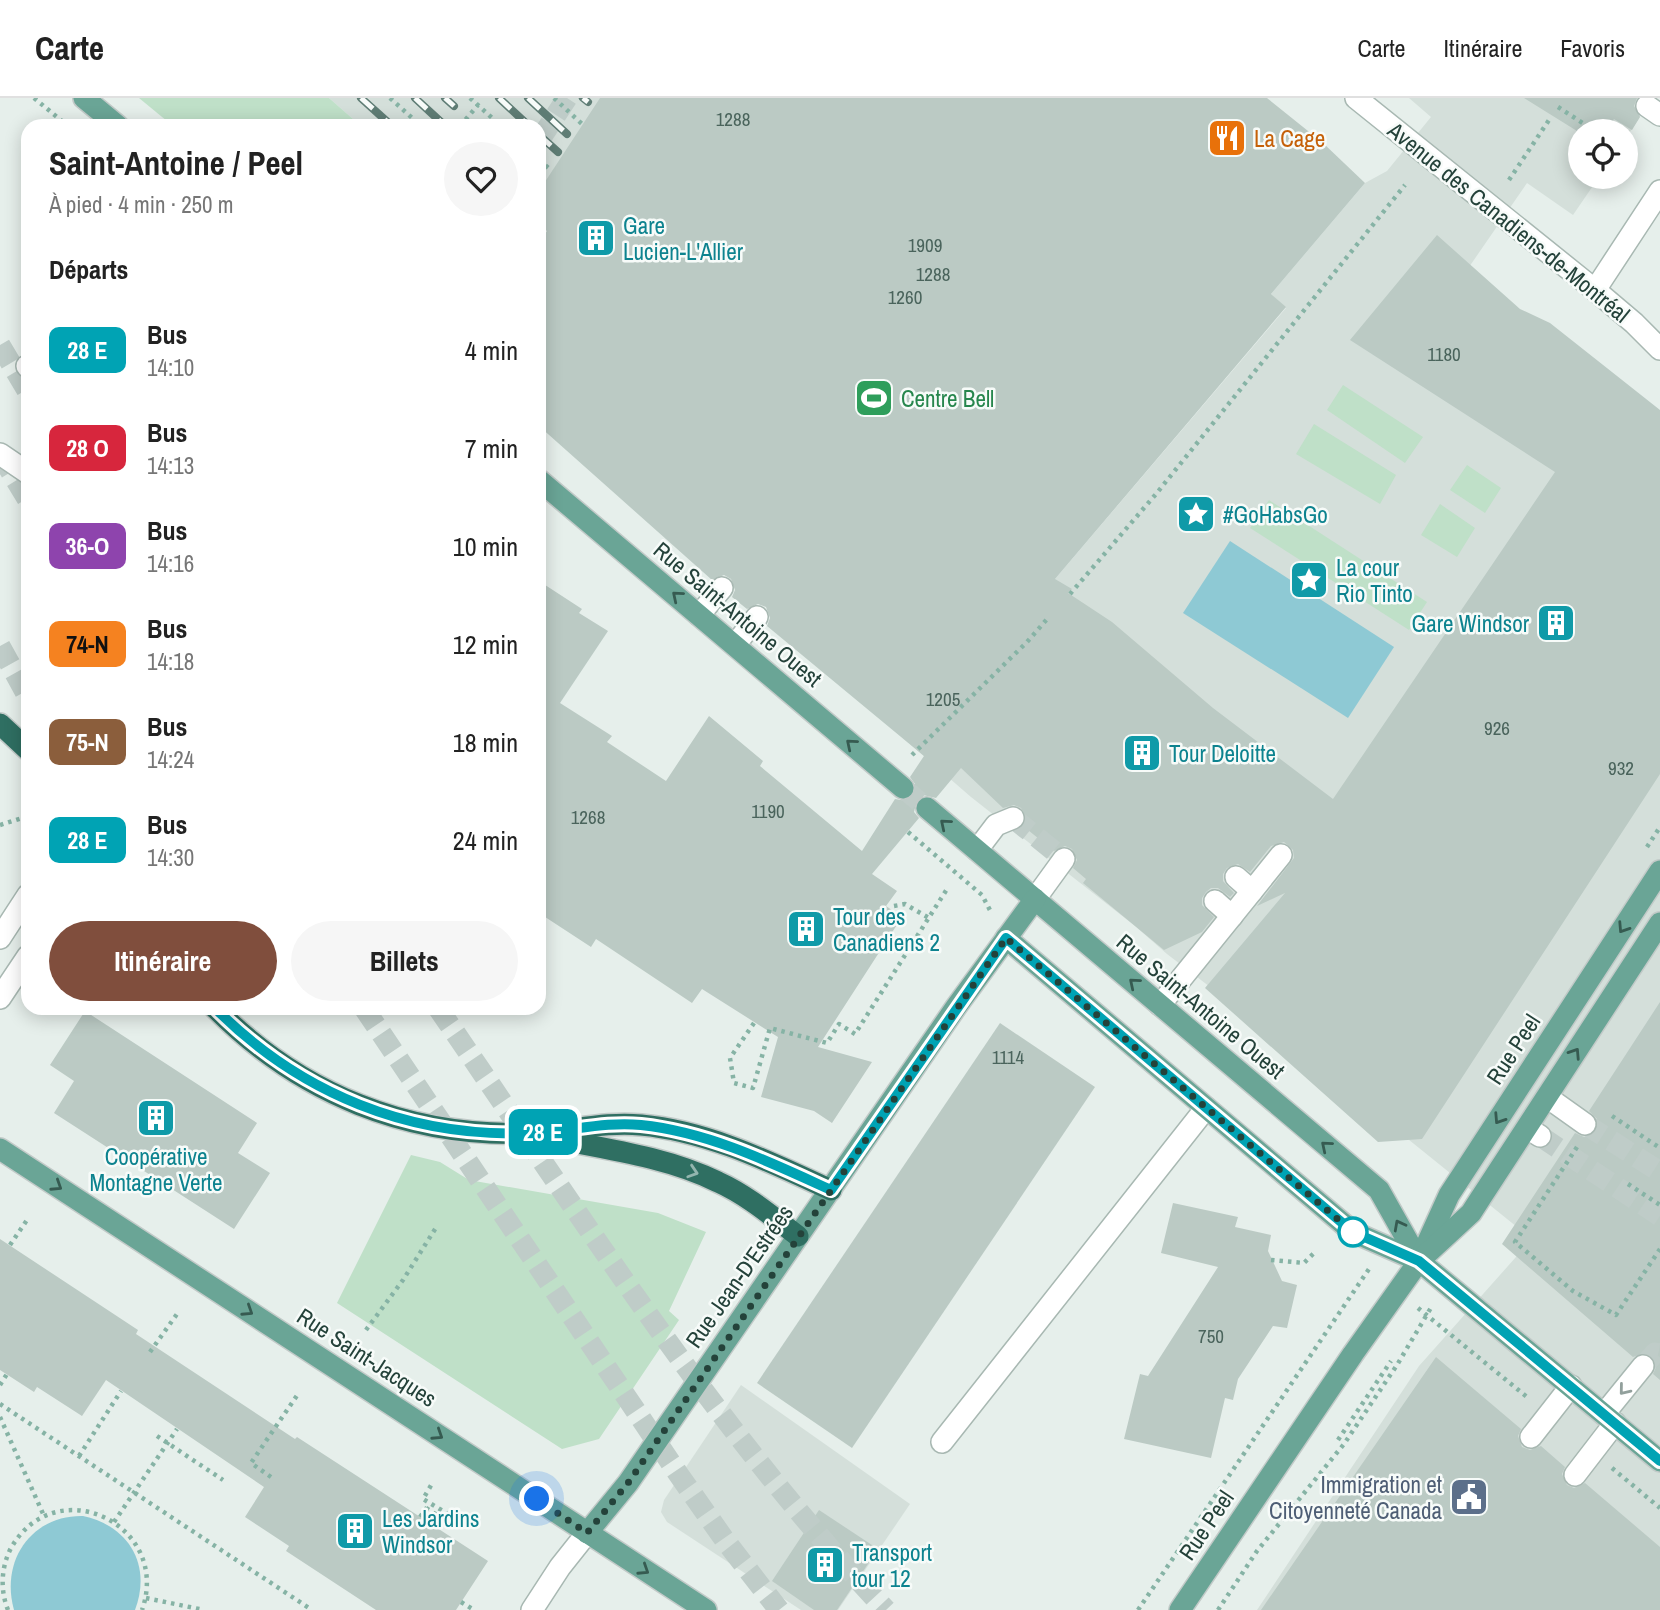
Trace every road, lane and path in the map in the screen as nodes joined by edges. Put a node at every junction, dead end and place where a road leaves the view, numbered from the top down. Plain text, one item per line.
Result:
1 (34, 98) edge
2 (84, 98) edge
3 (390, 98) edge
4 (470, 98) edge
5 (554, 98) edge
6 (1356, 98) edge
7 (478, 105) junction
8 (1558, 107) dead end
9 (60, 119) edge
10 (110, 119) edge
11 (413, 119) edge
12 (466, 119) edge
13 (493, 119) edge
14 (1576, 119) edge
15 (1549, 120) dead end
16 (582, 124) dead end
17 (546, 166) edge
18 (552, 171) dead end
19 (1509, 180) dead end
20 (1405, 185) dead end
21 (1660, 191) edge
22 (1595, 290) junction
23 (1660, 349) edge
24 (0, 454) edge
25 (21, 468) edge
26 (546, 486) edge
27 (722, 588) dead end
28 (1070, 594) dead end
29 (699, 615) junction
30 (757, 617) dead end
31 (1048, 618) dead end
32 (735, 645) junction
33 (0, 724) edge
34 (21, 744) edge
35 (912, 755) dead end
36 (903, 788) tunnel mouth
37 (927, 808) tunnel mouth
38 (21, 818) edge
39 (1013, 818) dead end
40 (0, 825) edge
41 (908, 832) dead end
42 (977, 850) junction
43 (1252, 857) dead end
44 (1064, 859) dead end
45 (1660, 871) edge
46 (1236, 877) dead end
47 (947, 889) dead end
48 (1252, 891) junction
49 (982, 895) dead end
50 (1034, 900) junction
51 (1215, 901) dead end
52 (21, 906) edge
53 (894, 906) dead end
54 (1232, 916) junction
55 (929, 918) junction
56 (1660, 923) edge
57 (0, 938) edge
58 (1006, 938) junction
59 (21, 967) edge
60 (0, 999) edge
61 (1160, 1005) junction
62 (223, 1015) edge
63 (754, 1023) dead end
64 (1547, 1097) junction
65 (1206, 1108) junction
66 (1602, 1109) dead end
67 (531, 1133) junction
68 (1583, 1133) joint
69 (1660, 1147) edge
70 (0, 1149) edge
71 (1628, 1184) dead end
72 (831, 1190) junction
73 (1660, 1205) edge
74 (29, 1217) dead end
75 (437, 1226) dead end
76 (798, 1237) junction
77 (10, 1245) dead end
78 (1660, 1249) edge
79 (1314, 1253) dead end
80 (1271, 1260) dead end
81 (1419, 1261) junction
82 (1349, 1299) dead end
83 (177, 1314) dead end
84 (366, 1330) dead end
85 (1410, 1340) dead end
86 (150, 1352) dead end
87 (1391, 1362) dead end
88 (1643, 1366) tunnel mouth
89 (7, 1374) dead end
90 (0, 1385) edge
91 (1570, 1386) junction
92 (121, 1391) dead end
93 (298, 1394) dead end
94 (0, 1404) edge
95 (0, 1418) edge
96 (1610, 1419) junction
97 (177, 1429) dead end
98 (157, 1436) dead end
99 (1531, 1437) dead end
100 (1338, 1440) dead end
101 (167, 1443) junction
102 (942, 1443) dead end
103 (79, 1456) junction
104 (1660, 1461) edge
105 (1575, 1475) dead end
106 (271, 1477) dead end
107 (223, 1480) dead end
108 (433, 1482) dead end
109 (134, 1493) junction
110 (428, 1506) junction
111 (44, 1516) junction
112 (420, 1517) dead end
113 (114, 1522) junction
114 (587, 1533) junction
115 (146, 1598) junction
116 (461, 1602) dead end
117 (8, 1610) edge
118 (142, 1610) edge
119 (204, 1610) edge
120 (312, 1610) edge
121 (474, 1610) edge
122 (532, 1610) edge
123 (706, 1610) edge
124 (1138, 1610) edge
125 (1180, 1610) edge
126 (1218, 1610) edge

1 - 9 path
2 - 10 main road
3 - 11 path
4 - 7 path
5 - 16 path
6 - 22 street, Avenue des Canadiens-de-Montréal
7 - 12 path
7 - 13 path
8 - 14 path
15 - 19 path
17 - 18 path
20 - 28 path
21 - 22 street
22 - 23 street, Avenue des Canadiens-de-Montréal
24 - 25 street
29 -> 26 main road, Rue Saint-Antoine Ouest
27 - 29 street
29 - 32 main road, Rue Saint-Antoine Ouest
30 - 32 street
31 - 35 path
36 -> 32 main road, Rue Saint-Antoine Ouest
33 - 34 highway
42 -> 37 main road, Rue Saint-Antoine Ouest
38 - 40 path
39 - 42 street
41 - 49 path
42 - 50 main road, Rue Saint-Antoine Ouest
43 - 48 street
44 - 50 street
45 -> 81 main road, Rue Peel
46 - 48 street
47 - 55 path
48 - 54 street
50 - 58 main road, Rue Jean-D'Estrées
61 -> 50 main road, Rue Saint-Antoine Ouest
51 - 54 street
52 - 57 street
53 - 55 path
54 - 61 street
55 - 63 path
64 -> 56 main road, Rue Peel
58 - 65 main road, Rue Saint-Antoine Ouest
58 - 72 main road, Rue Jean-D'Estrées
59 - 60 street
81 -> 61 main road, Rue Saint-Antoine Ouest
62 - 67 highway
64 - 68 street
64 - 81 main road, Rue Peel
65 - 81 main road, Rue Saint-Antoine Ouest
65 - 102 street
66 - 69 path
67 - 72 highway
67 -> 76 highway
68 - 78 path
70 -> 114 main road, Rue Saint-Jacques
71 - 73 path
72 - 76 main road, Rue Jean-D'Estrées
74 - 77 path
75 - 84 path
76 - 114 main road, Rue Jean-D'Estrées
79 - 80 path
81 - 91 main road, Rue Saint-Antoine Ouest
81 - 125 main road, Rue Peel
82 - 124 path, Rue Peel
83 - 86 path
85 - 126 path
87 - 100 path
88 -> 96 street
89 - 90 path
91 - 96 main road, Rue Saint-Antoine Ouest
91 - 99 street
92 - 103 path
93 - 106 path
94 - 103 path
95 - 111 path
96 - 104 main road, Rue Saint-Antoine Ouest
96 - 105 street
97 - 101 path
98 - 101 path
101 - 107 path
101 - 109 path
103 - 109 path
108 - 110 path
109 - 113 path
109 - 120 path
110 - 110 path
110 - 112 path
111 - 113 path
111 - 117 path
113 - 115 path
114 - 122 street, Rue Jean-D'Estrées
114 -> 123 main road, Rue Saint-Jacques
115 - 118 path
115 - 119 path
116 - 121 path

